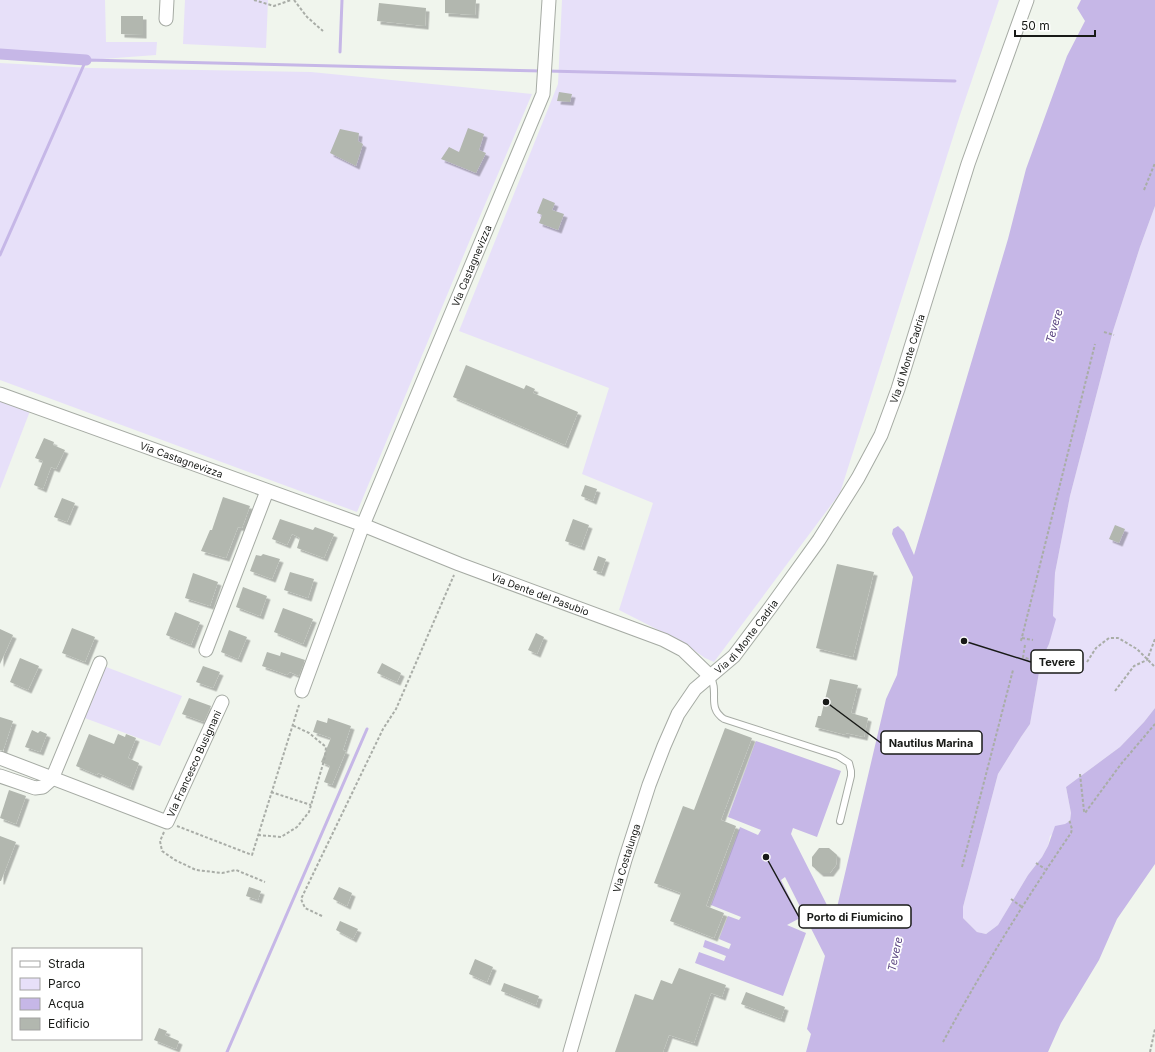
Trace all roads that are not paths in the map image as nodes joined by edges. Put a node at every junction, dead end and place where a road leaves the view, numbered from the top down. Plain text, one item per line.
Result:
1 (167, 0) edge
2 (549, 0) edge
3 (1027, 0) edge
4 (166, 19) dead end
5 (0, 394) edge
6 (267, 491) junction
7 (363, 525) junction
8 (206, 650) dead end
9 (100, 663) dead end
10 (710, 676) junction
11 (302, 691) dead end
12 (222, 702) dead end
13 (0, 758) edge
14 (0, 776) edge
15 (52, 779) junction
16 (840, 821) dead end
17 (570, 1052) edge

1 - 4 street
2 - 7 street, Via Castagnevizza
3 - 10 street, Via di Monte Cadria
5 - 6 street, Via Castagnevizza
6 - 7 street, Via Castagnevizza
6 - 8 street
7 - 10 street, Via Dente del Pasubio
7 - 11 street, Via Castagnevizza
9 - 15 street
10 - 16 lane
10 - 17 street, Via Costalunga
12 - 15 street, Via Francesco Busignani
13 - 15 street, Via Francesco Busignani
14 - 15 street

